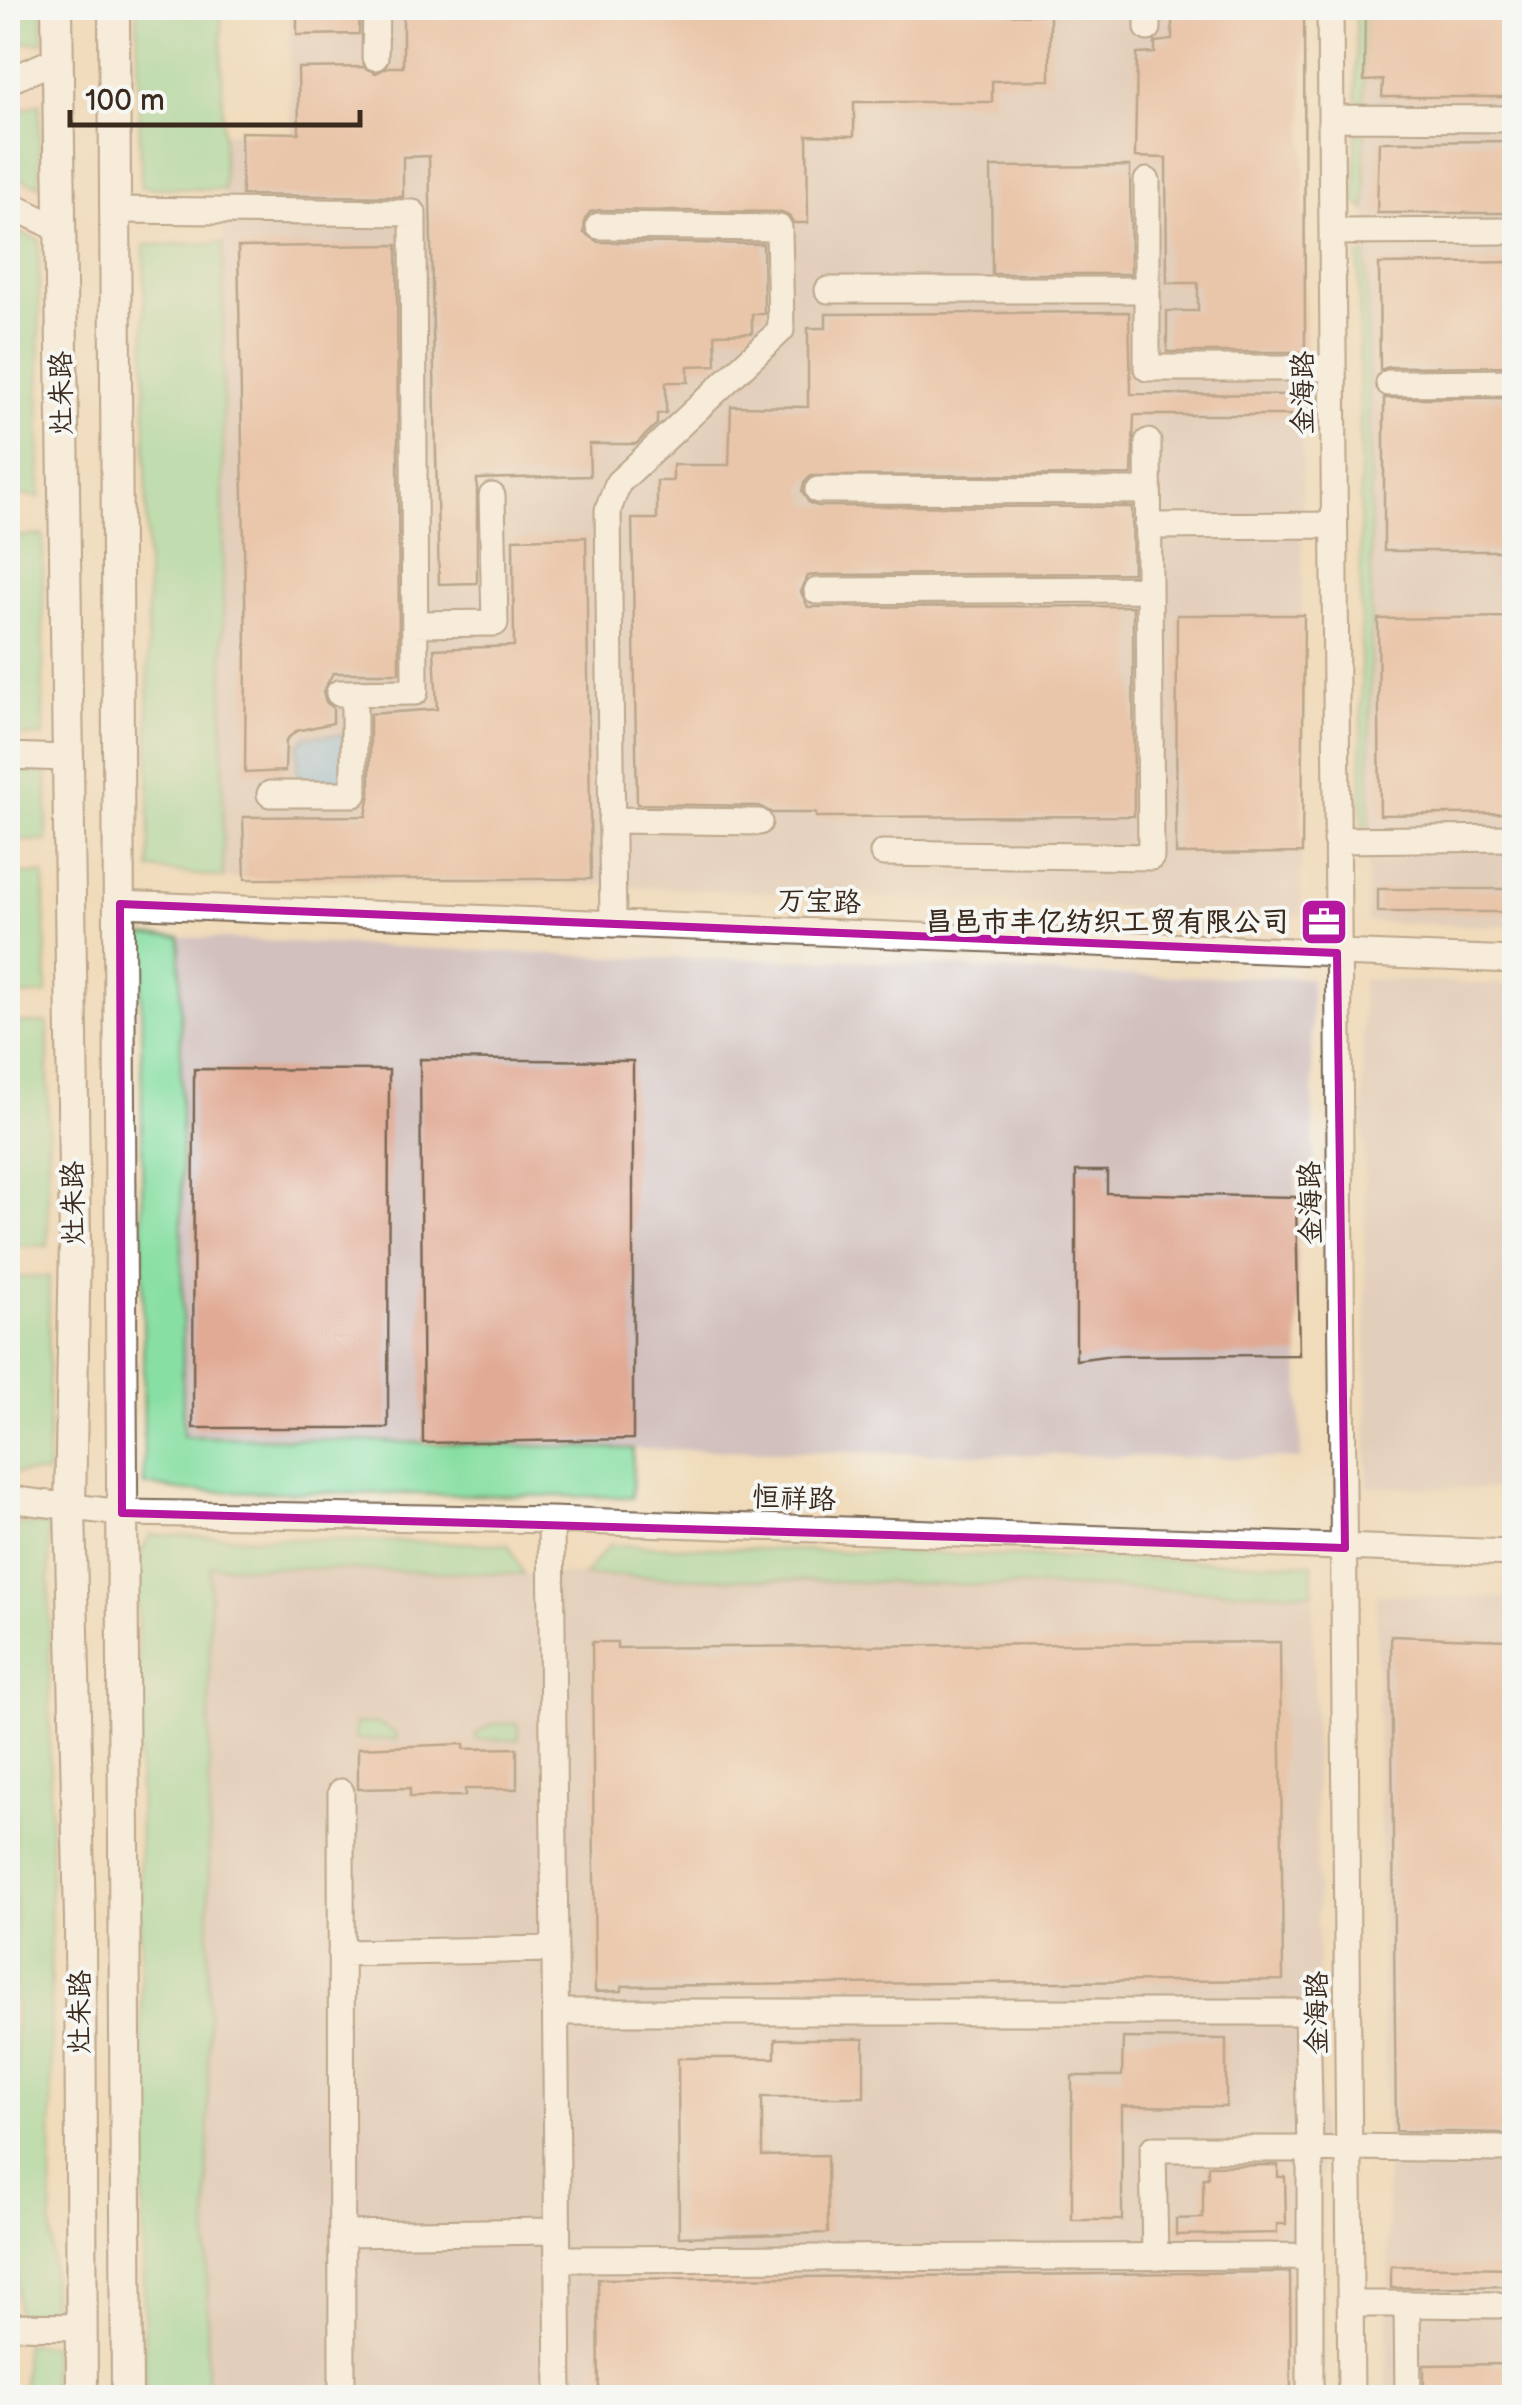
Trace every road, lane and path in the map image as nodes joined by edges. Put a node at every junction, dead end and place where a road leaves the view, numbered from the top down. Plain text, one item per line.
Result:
1 (58, 8) edge
2 (114, 8) edge
3 (376, 8) edge
4 (1330, 8) edge
5 (376, 56) dead end
6 (58, 59) junction
7 (8, 60) edge
8 (8, 81) edge
9 (1331, 118) junction
10 (1514, 119) edge
11 (1148, 181) dead end
12 (8, 204) edge
13 (116, 210) junction
14 (599, 226) dead end
15 (60, 229) junction
16 (1514, 231) edge
17 (1332, 232) junction
18 (828, 290) dead end
19 (1147, 290) junction
20 (1333, 368) junction
21 (1514, 382) edge
22 (1390, 383) dead end
23 (1148, 442) dead end
24 (818, 490) dead end
25 (1148, 491) junction
26 (492, 496) dead end
27 (1334, 525) junction
28 (1148, 526) junction
29 (1149, 589) junction
30 (817, 591) dead end
31 (414, 624) junction
32 (8, 756) edge
33 (66, 758) junction
34 (270, 794) dead end
35 (611, 820) junction
36 (758, 822) dead end
37 (1514, 838) edge
38 (1336, 840) junction
39 (883, 853) dead end
40 (120, 904) junction
41 (613, 924) junction
42 (1337, 952) junction
43 (1514, 960) edge
44 (8, 1499) edge
45 (70, 1508) junction
46 (122, 1513) junction
47 (552, 1520) junction
48 (1346, 1548) junction
49 (1514, 1553) edge
50 (341, 1792) dead end
51 (555, 1949) junction
52 (341, 1953) junction
53 (556, 2012) junction
54 (1310, 2149) junction
55 (1348, 2149) junction
56 (1500, 2149) dead end
57 (558, 2232) junction
58 (342, 2234) junction
59 (1155, 2256) junction
60 (1310, 2256) junction
61 (558, 2258) junction
62 (1350, 2304) junction
63 (1407, 2304) junction
64 (1498, 2305) dead end
65 (8, 2326) edge
66 (83, 2327) junction
67 (82, 2398) edge
68 (127, 2398) edge
69 (342, 2398) edge
70 (559, 2398) edge
71 (1310, 2398) edge
72 (1351, 2398) edge
73 (1408, 2398) edge

1 - 6 main road, 灶朱路
2 - 13 main road, 灶朱路
3 - 5 street
4 - 9 street, 金海路
6 - 7 street
6 - 8 street
6 - 15 main road, 灶朱路
9 - 10 street
9 - 17 street, 金海路
11 - 19 street
12 - 15 street
13 - 31 street
13 - 40 main road, 灶朱路
14 - 35 street
15 - 33 main road, 灶朱路
16 - 17 street
17 - 20 street, 金海路
18 - 19 street
19 - 20 street
20 - 27 street, 金海路
21 - 22 street
23 - 25 street
24 - 25 street
25 - 28 street
26 - 31 street
27 - 28 street
27 - 38 street, 金海路
28 - 29 street
29 - 30 street
29 - 39 street
31 - 34 street
32 - 33 street
33 - 45 main road, 灶朱路
35 - 36 street
35 - 41 street
37 - 38 street
38 - 42 street, 金海路
40 - 41 street, 万宝路
40 - 46 main road, 灶朱路
41 - 42 street, 万宝路
42 - 43 street, 万宝路
42 - 48 street, 金海路
44 - 45 street, 恒祥路
45 - 46 street, 恒祥路
45 - 66 main road, 灶朱路
46 - 47 street, 恒祥路
46 - 68 main road, 灶朱路
47 - 48 street, 恒祥路
47 - 51 street
48 - 49 street, 恒祥路
48 - 55 street, 金海路
50 - 52 street
51 - 52 street
51 - 53 street
52 - 58 street
53 - 54 street
53 - 57 street
54 - 55 street
54 - 59 street
54 - 60 street
55 - 56 street
55 - 62 street, 金海路
57 - 58 street
57 - 61 street
58 - 69 street
59 - 60 street
59 - 61 street
60 - 71 street
61 - 70 street
62 - 63 street
62 - 72 street, 金海路
63 - 64 street
63 - 73 street
65 - 66 street
66 - 67 main road, 灶朱路

